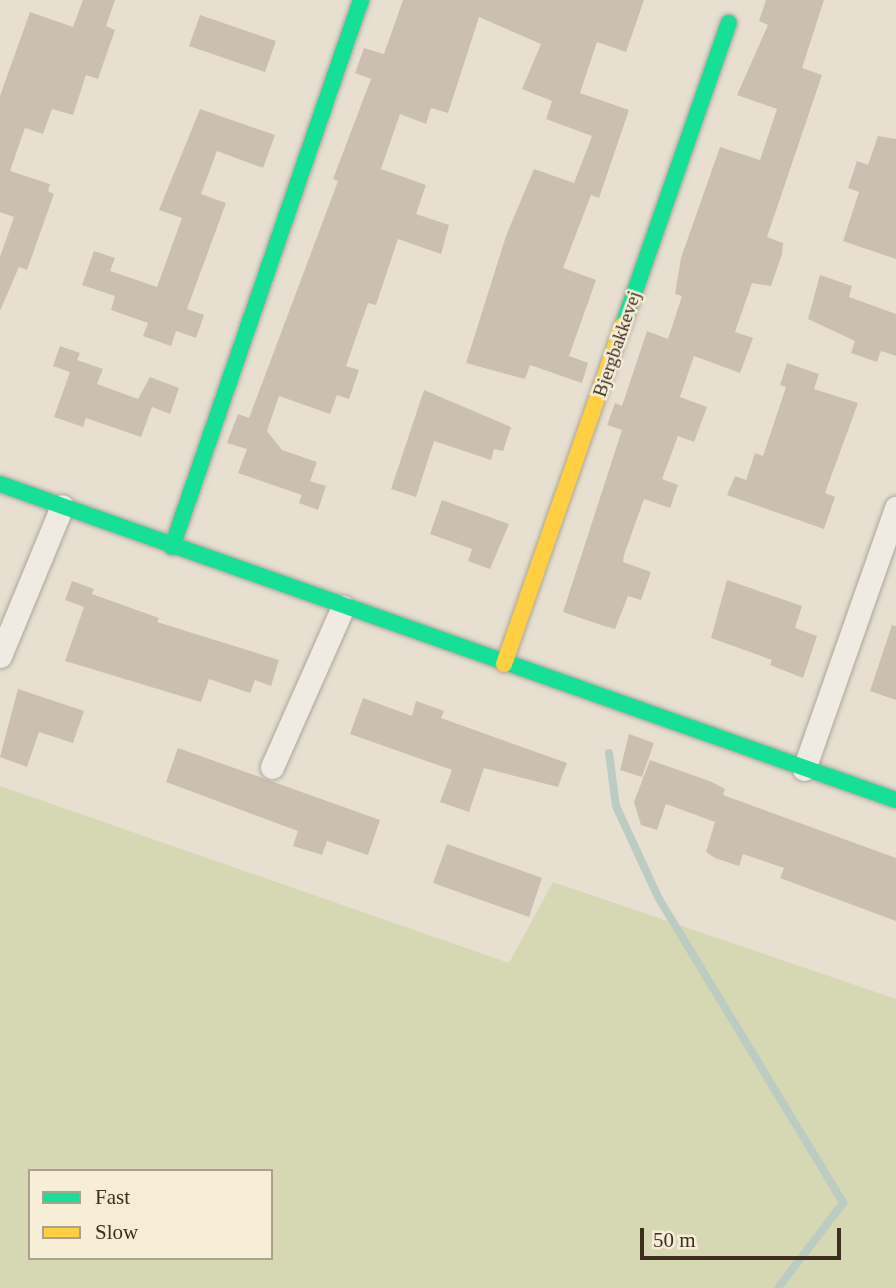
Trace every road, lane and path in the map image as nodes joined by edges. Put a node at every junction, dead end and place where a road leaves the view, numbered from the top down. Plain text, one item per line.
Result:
1 (361, 0) edge
2 (729, 23) dead end
3 (0, 484) edge
4 (62, 506) junction
5 (896, 508) edge
6 (172, 547) junction
7 (343, 607) junction
8 (0, 656) edge
9 (505, 664) junction
10 (272, 767) dead end
11 (804, 769) junction
12 (896, 800) edge

1 - 6 street
2 - 9 street, Bjergbakkevej
3 - 4 street
4 - 6 street
4 - 8 street
5 - 11 street
6 - 7 street
7 - 9 street
7 - 10 street
9 - 11 street
11 - 12 street

